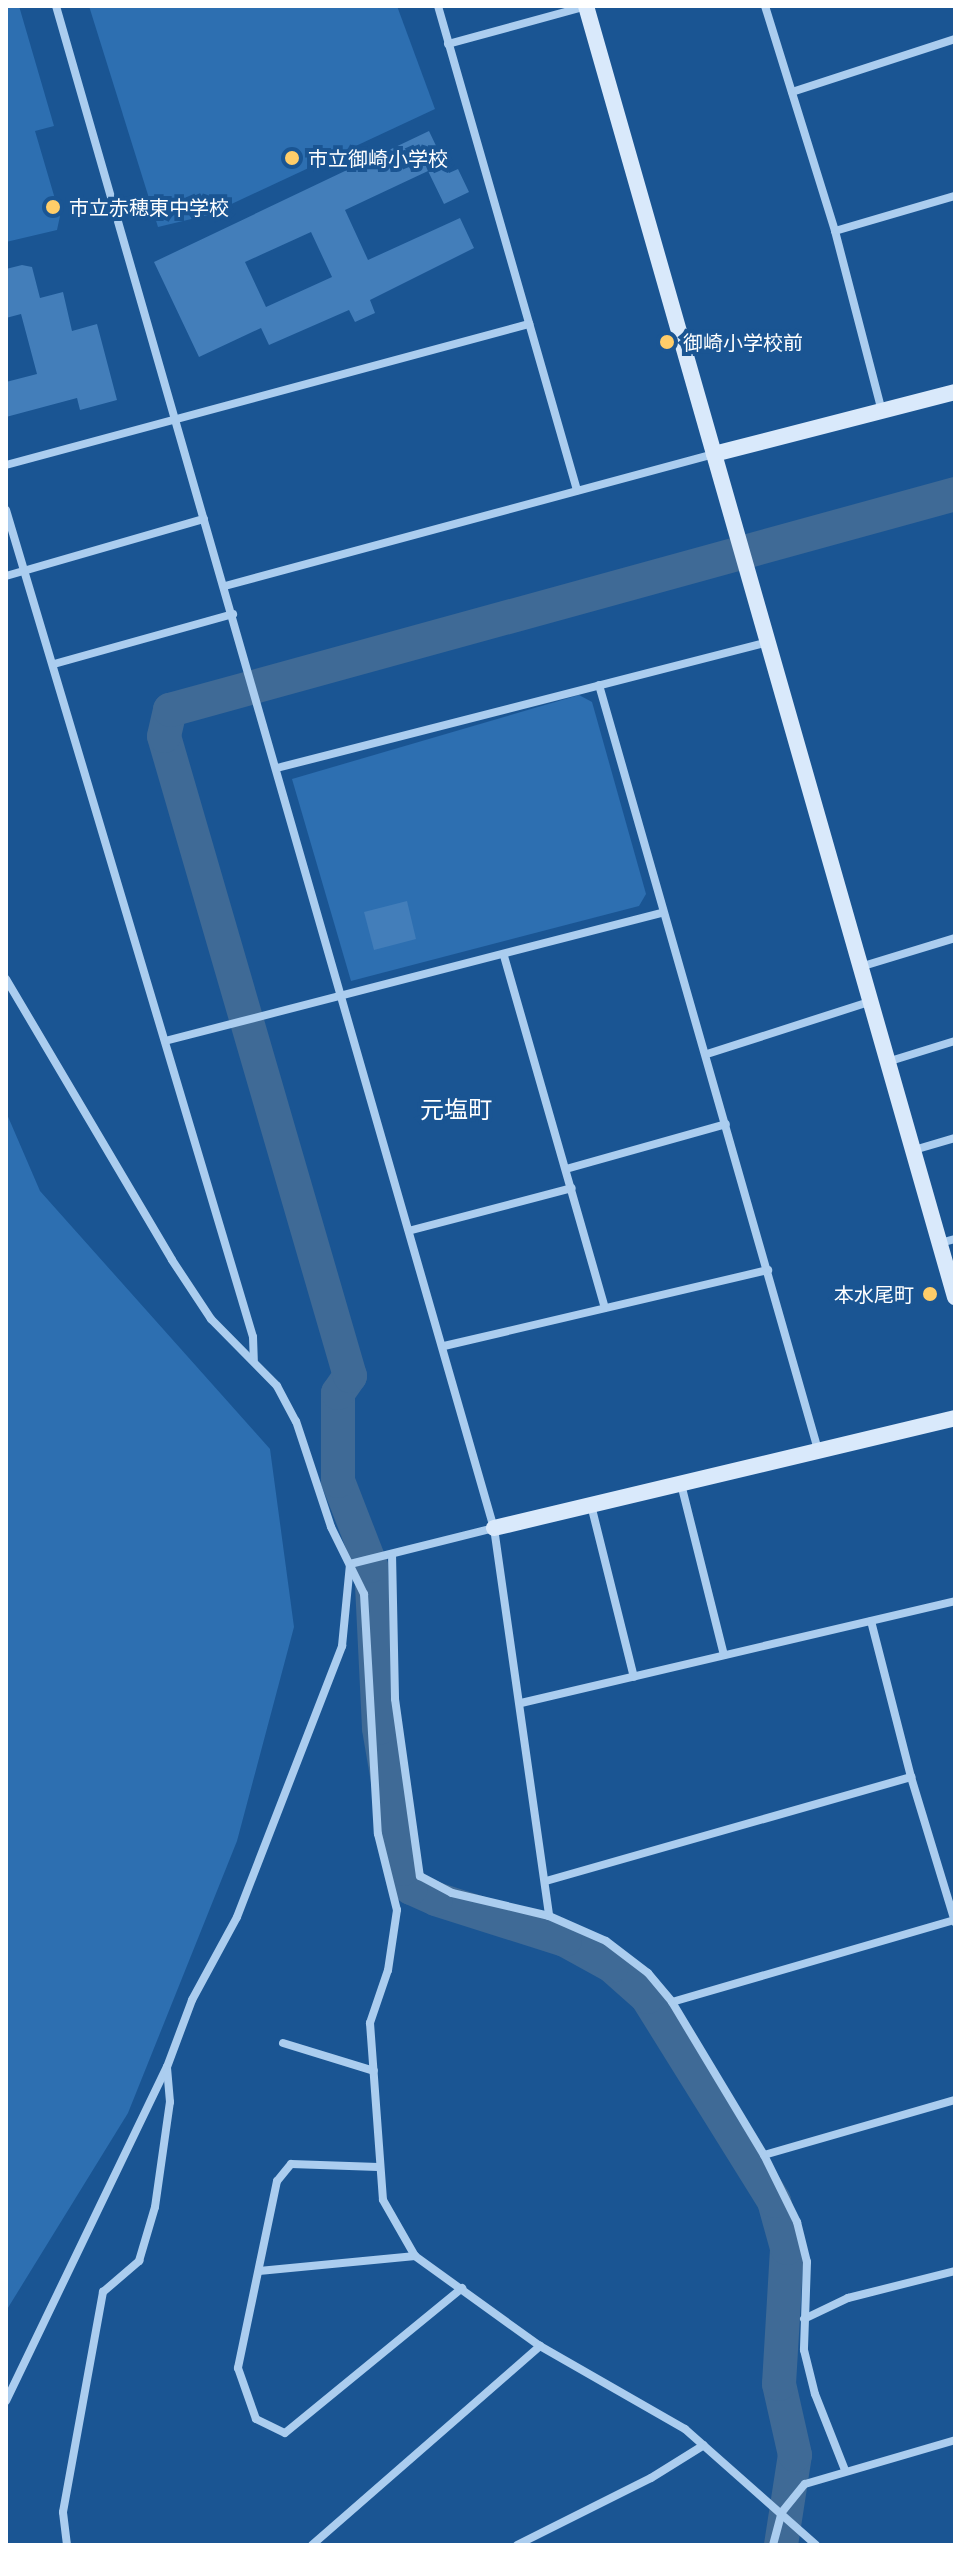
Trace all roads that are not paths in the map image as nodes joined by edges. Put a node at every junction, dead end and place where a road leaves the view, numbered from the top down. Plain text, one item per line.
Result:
1 (56, 6) edge
2 (438, 6) edge
3 (586, 6) edge
4 (765, 6) edge
5 (955, 39) edge
6 (448, 44) junction
7 (792, 92) junction
8 (955, 196) edge
9 (835, 231) junction
10 (529, 324) junction
11 (955, 392) edge
12 (882, 411) junction
13 (177, 421) junction
14 (714, 454) junction
15 (6, 465) edge
16 (577, 490) junction
17 (6, 510) edge
18 (204, 519) junction
19 (24, 571) junction
20 (6, 576) edge
21 (225, 586) junction
22 (233, 614) junction
23 (765, 643) junction
24 (54, 664) junction
25 (599, 685) junction
26 (277, 768) junction
27 (661, 913) junction
28 (955, 938) edge
29 (504, 956) junction
30 (859, 968) junction
31 (6, 979) edge
32 (339, 997) junction
33 (869, 1002) junction
34 (165, 1041) junction
35 (955, 1041) edge
36 (707, 1054) junction
37 (887, 1062) junction
38 (726, 1124) junction
39 (955, 1138) edge
40 (913, 1151) junction
41 (566, 1169) junction
42 (572, 1188) junction
43 (412, 1230) junction
44 (947, 1241) edge
45 (768, 1270) junction
46 (955, 1297) edge
47 (605, 1308) junction
48 (444, 1346) junction
49 (254, 1361) junction
50 (955, 1418) edge
51 (818, 1451) junction
52 (681, 1484) junction
53 (591, 1505) junction
54 (494, 1528) junction
55 (392, 1554) junction
56 (350, 1564) junction
57 (955, 1601) edge
58 (871, 1621) junction
59 (724, 1655) junction
60 (634, 1677) junction
61 (521, 1703) junction
62 (911, 1777) junction
63 (546, 1881) junction
64 (549, 1916) junction
65 (955, 1921) edge
66 (672, 2002) junction
67 (283, 2043) dead end
68 (167, 2067) junction
69 (374, 2071) junction
70 (955, 2100) edge
71 (764, 2155) junction
72 (378, 2167) junction
73 (415, 2256) junction
74 (259, 2271) junction
75 (955, 2271) edge
76 (462, 2288) junction
77 (804, 2319) junction
78 (540, 2346) junction
79 (6, 2401) edge
80 (955, 2440) edge
81 (704, 2445) junction
82 (845, 2470) junction
83 (782, 2512) junction
84 (67, 2545) edge
85 (312, 2545) edge
86 (517, 2545) edge
87 (773, 2545) edge
88 (816, 2545) edge

1 - 13 street
2 - 6 street
3 - 6 street
3 - 14 street
4 - 7 street
5 - 7 street
6 - 10 street
7 - 9 street
8 - 9 street
9 - 12 street
10 - 13 street
10 - 16 street
11 - 12 street
12 - 14 street
13 - 15 street
13 - 18 street
14 - 16 street
14 - 23 street
16 - 21 street
17 - 19 street
18 - 19 street
18 - 21 street
19 - 20 street
19 - 24 street
21 - 22 street
22 - 24 street
22 - 26 street
23 - 25 street
23 - 30 street
24 - 34 street
25 - 26 street
25 - 27 street
26 - 32 street
27 - 29 street
27 - 36 street
28 - 30 street
29 - 32 street
29 - 41 street
30 - 33 street
31 - 49 street
32 - 34 street
32 - 43 street
33 - 36 street
33 - 37 street
34 - 49 street
35 - 37 street
36 - 38 street
37 - 40 street
38 - 41 street
38 - 45 street
39 - 40 street
40 - 44 street
41 - 42 street
42 - 43 street
42 - 47 street
43 - 48 street
44 - 46 street
45 - 47 street
45 - 51 street
47 - 48 street
48 - 54 street
49 - 56 street
50 - 51 street
51 - 52 street
52 - 53 street
52 - 59 street
53 - 54 street
53 - 60 street
54 - 55 street
54 - 61 street
55 - 56 street
55 - 64 street
56 - 68 street
56 - 69 street
57 - 58 street
58 - 59 street
58 - 62 street
59 - 60 street
60 - 61 street
61 - 63 street
62 - 63 street
62 - 65 street
63 - 64 street
64 - 66 street
65 - 66 street
66 - 71 street
67 - 69 street
68 - 79 street
68 - 84 street
69 - 72 street
70 - 71 street
71 - 77 street
72 - 73 street
72 - 74 street
73 - 74 street
73 - 76 street
74 - 76 street
75 - 77 street
76 - 78 street
77 - 82 street
78 - 81 street
78 - 85 street
80 - 82 street
81 - 83 street
81 - 86 street
82 - 83 street
83 - 87 street
83 - 88 street

